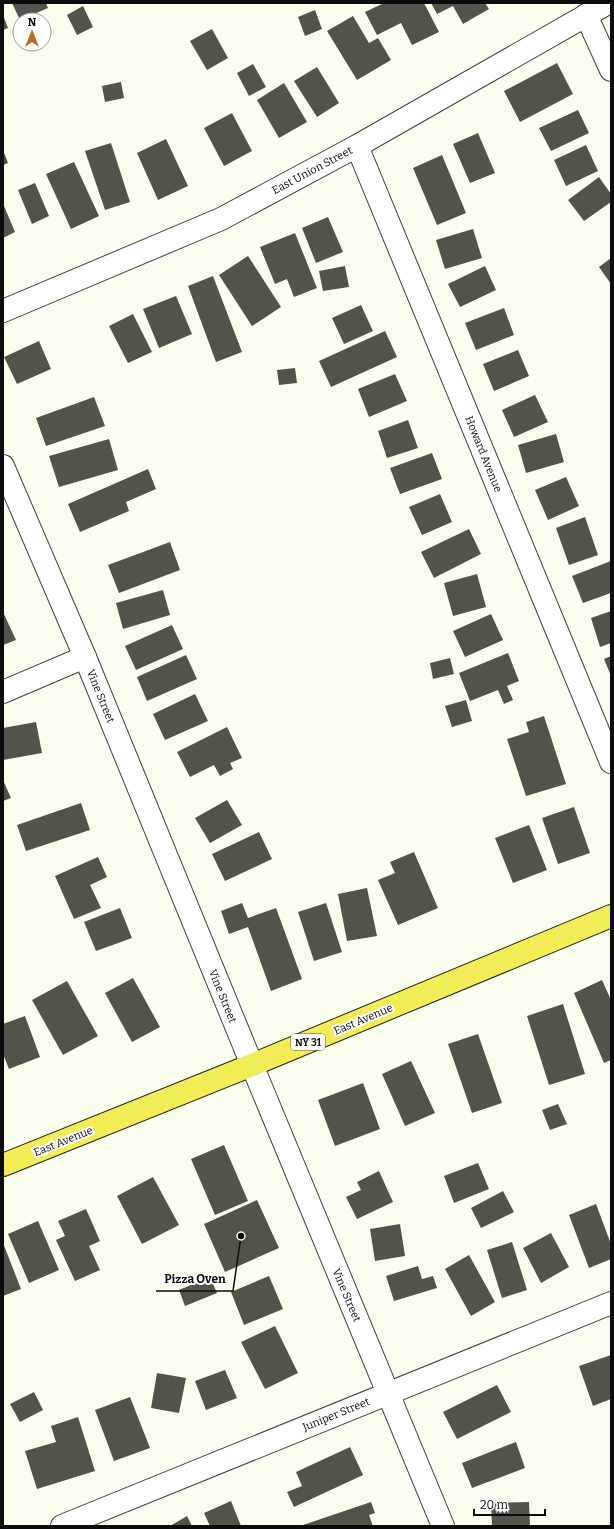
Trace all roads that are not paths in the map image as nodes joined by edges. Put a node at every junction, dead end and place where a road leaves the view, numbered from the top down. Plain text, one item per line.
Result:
1 (608, 3) edge
2 (586, 15) junction
3 (611, 70) edge
4 (356, 146) junction
5 (3, 311) edge
6 (3, 466) edge
7 (85, 657) junction
8 (3, 692) edge
9 (611, 762) edge
10 (611, 916) edge
11 (252, 1065) junction
12 (3, 1165) edge
13 (611, 1303) edge
14 (388, 1393) junction
15 (62, 1526) edge
16 (443, 1526) edge

1 - 2 street, East Union Street
2 - 3 street
2 - 4 street, East Union Street
4 - 5 street, East Union Street
4 - 9 street, Howard Avenue
6 - 7 street, Vine Street
7 - 8 street
7 - 11 street, Vine Street
10 - 11 highway, East Avenue / NY 31
11 - 12 highway, East Avenue / NY 31
11 - 14 street, Vine Street
13 - 14 street, Juniper Street
14 - 15 street, Juniper Street
14 - 16 street, Vine Street

